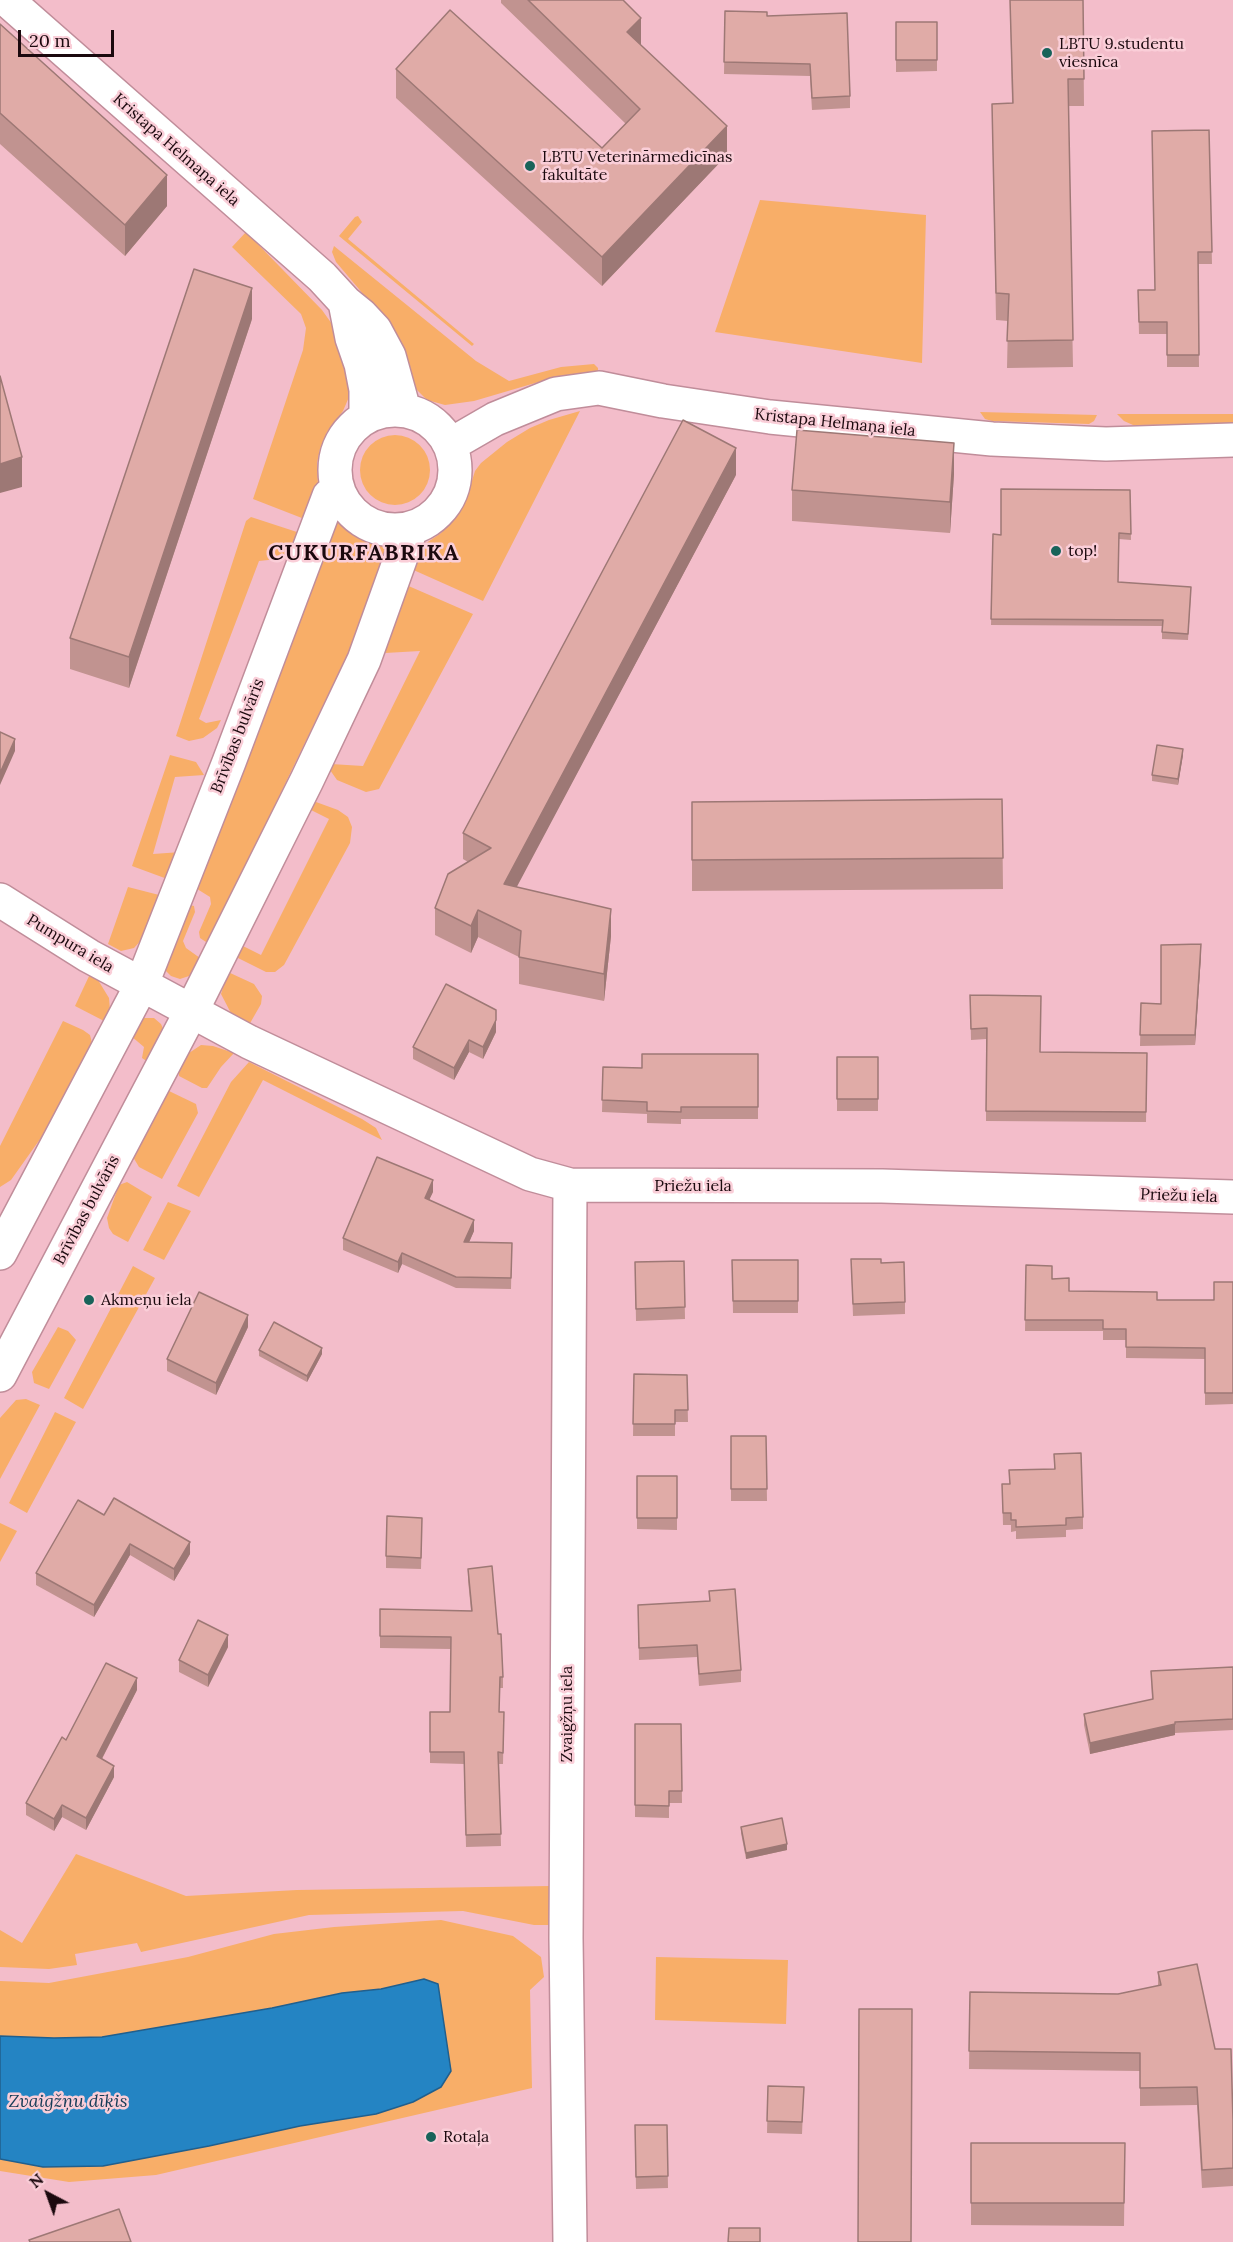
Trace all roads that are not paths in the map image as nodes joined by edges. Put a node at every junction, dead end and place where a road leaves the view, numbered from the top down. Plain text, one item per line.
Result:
1 (7, 0) edge
2 (345, 302) junction
3 (404, 410) junction
4 (366, 417) junction
5 (1233, 440) edge
6 (450, 445) junction
7 (337, 489) junction
8 (411, 529) junction
9 (0, 900) edge
10 (141, 986) junction
11 (191, 1012) junction
12 (570, 1185) junction
13 (1233, 1197) edge
14 (0, 1253) edge
15 (0, 1375) edge
16 (570, 2242) edge

1 - 2 street, Kristapa Helmaņa iela
2 - 3 street, Kristapa Helmaņa iela
2 - 4 street
3 - 4 street
3 - 6 street
4 - 7 street
5 - 6 street, Kristapa Helmaņa iela
6 - 8 street
7 - 8 street
7 - 10 street, Brīvības bulvāris
8 - 11 street, Brīvības bulvāris
9 - 10 street, Pumpura iela
10 - 11 street
10 - 14 street, Brīvības bulvāris
11 - 12 street, Priežu iela
11 - 15 street, Brīvības bulvāris
12 - 13 street, Priežu iela
12 - 16 street, Zvaigžņu iela

